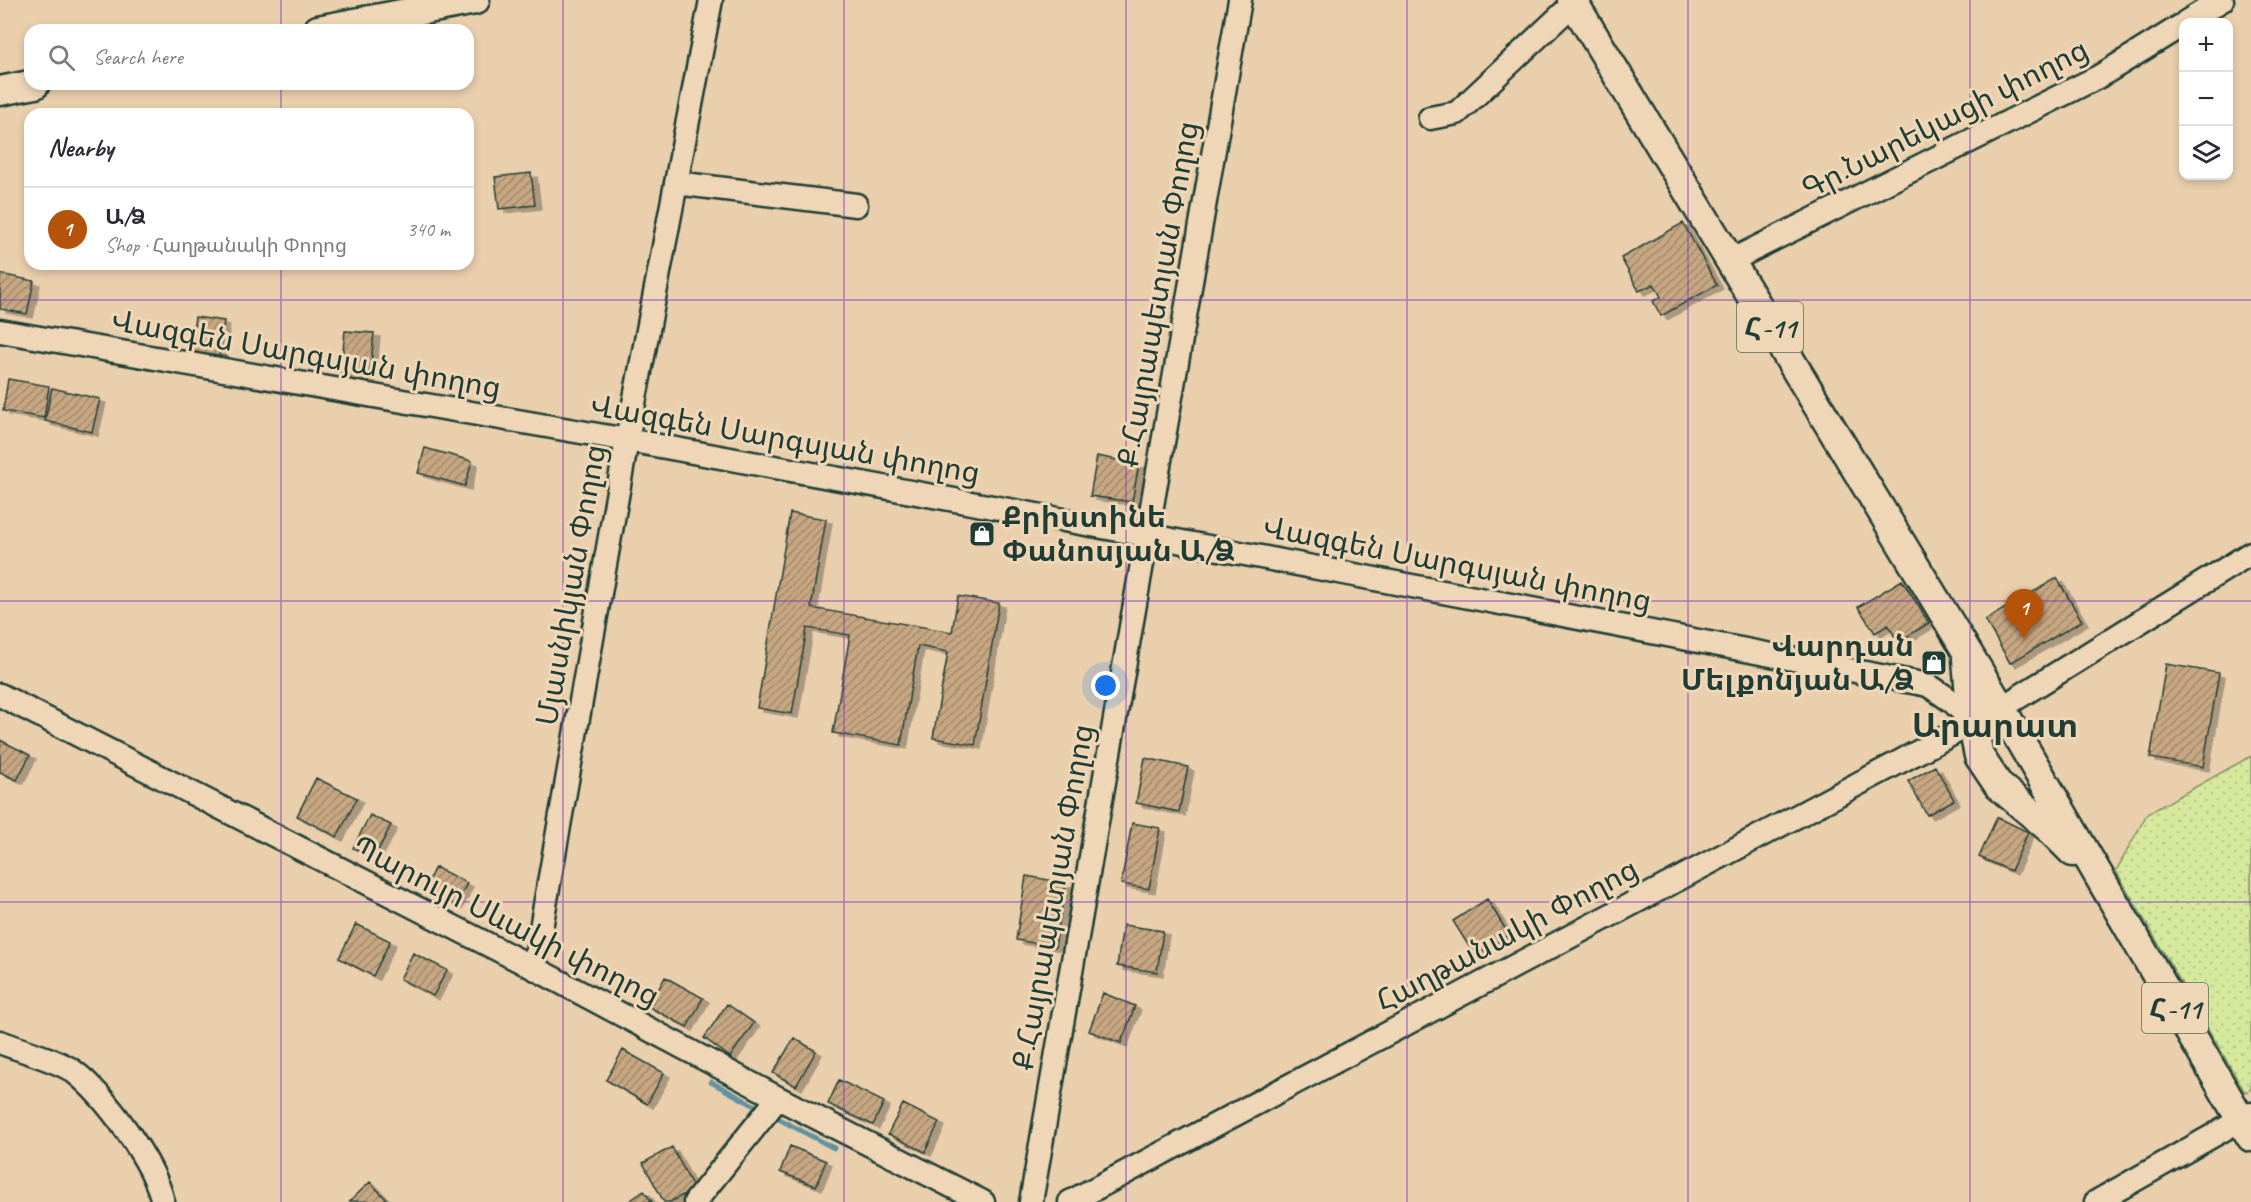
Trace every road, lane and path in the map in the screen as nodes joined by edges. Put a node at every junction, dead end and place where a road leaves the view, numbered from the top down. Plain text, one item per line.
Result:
1 (475, 0) edge
2 (711, 0) edge
3 (1240, 0) edge
4 (2222, 0) edge
5 (1573, 2) edge
6 (2193, 18) edge
7 (349, 24) edge
8 (2179, 27) edge
9 (24, 86) edge
10 (0, 91) edge
11 (1430, 118) dead end
12 (676, 183) junction
13 (856, 205) dead end
14 (1730, 261) junction
15 (0, 331) edge
16 (627, 440) junction
17 (1146, 535) junction
18 (2251, 553) edge
19 (1967, 653) junction
20 (0, 695) edge
21 (2001, 708) junction
22 (1972, 722) junction
23 (2100, 879) junction
24 (534, 968) junction
25 (0, 1042) edge
26 (777, 1098) junction
27 (2248, 1124) edge
28 (163, 1202) edge
29 (695, 1202) edge
30 (983, 1202) edge
31 (1031, 1202) edge
32 (1070, 1202) edge
33 (2096, 1202) edge

1 - 7 main road
2 - 12 street, Մյասնիկյան Փողոց
3 - 17 street, Ք.Հայրապետյան Փողոց
4 - 6 street, Գր.Նարեկացի փողոց
5 - 11 street
5 - 14 main road, Հ-11
8 - 14 street, Գր.Նարեկացի փողոց
9 - 10 main road
12 - 13 street
12 - 16 street, Մյասնիկյան Փողոց
14 - 19 main road, Հ-11
15 - 16 street, Վազգեն Սարգսյան փողոց
16 - 17 street, Վազգեն Սարգսյան փողոց
16 - 24 street, Մյասնիկյան Փողոց
17 - 22 street, Վազգեն Սարգսյան փողոց
17 - 31 street, Ք.Հայրապետյան Փողոց
18 - 21 street
19 - 21 main road, Հ-11
19 - 22 main road, Հ-11
20 - 24 street, Պարույր Սևակի փողոց
21 - 22 street
21 - 23 main road, Հ-11
22 - 23 main road, Հ-11
22 - 32 street, Հաղթանակի Փողոց
23 - 27 main road, Հ-11
24 - 26 street, Պարույր Սևակի փողոց
25 - 28 street
26 - 29 street
26 - 30 street, Պարույր Սևակի փողոց
27 - 33 street

